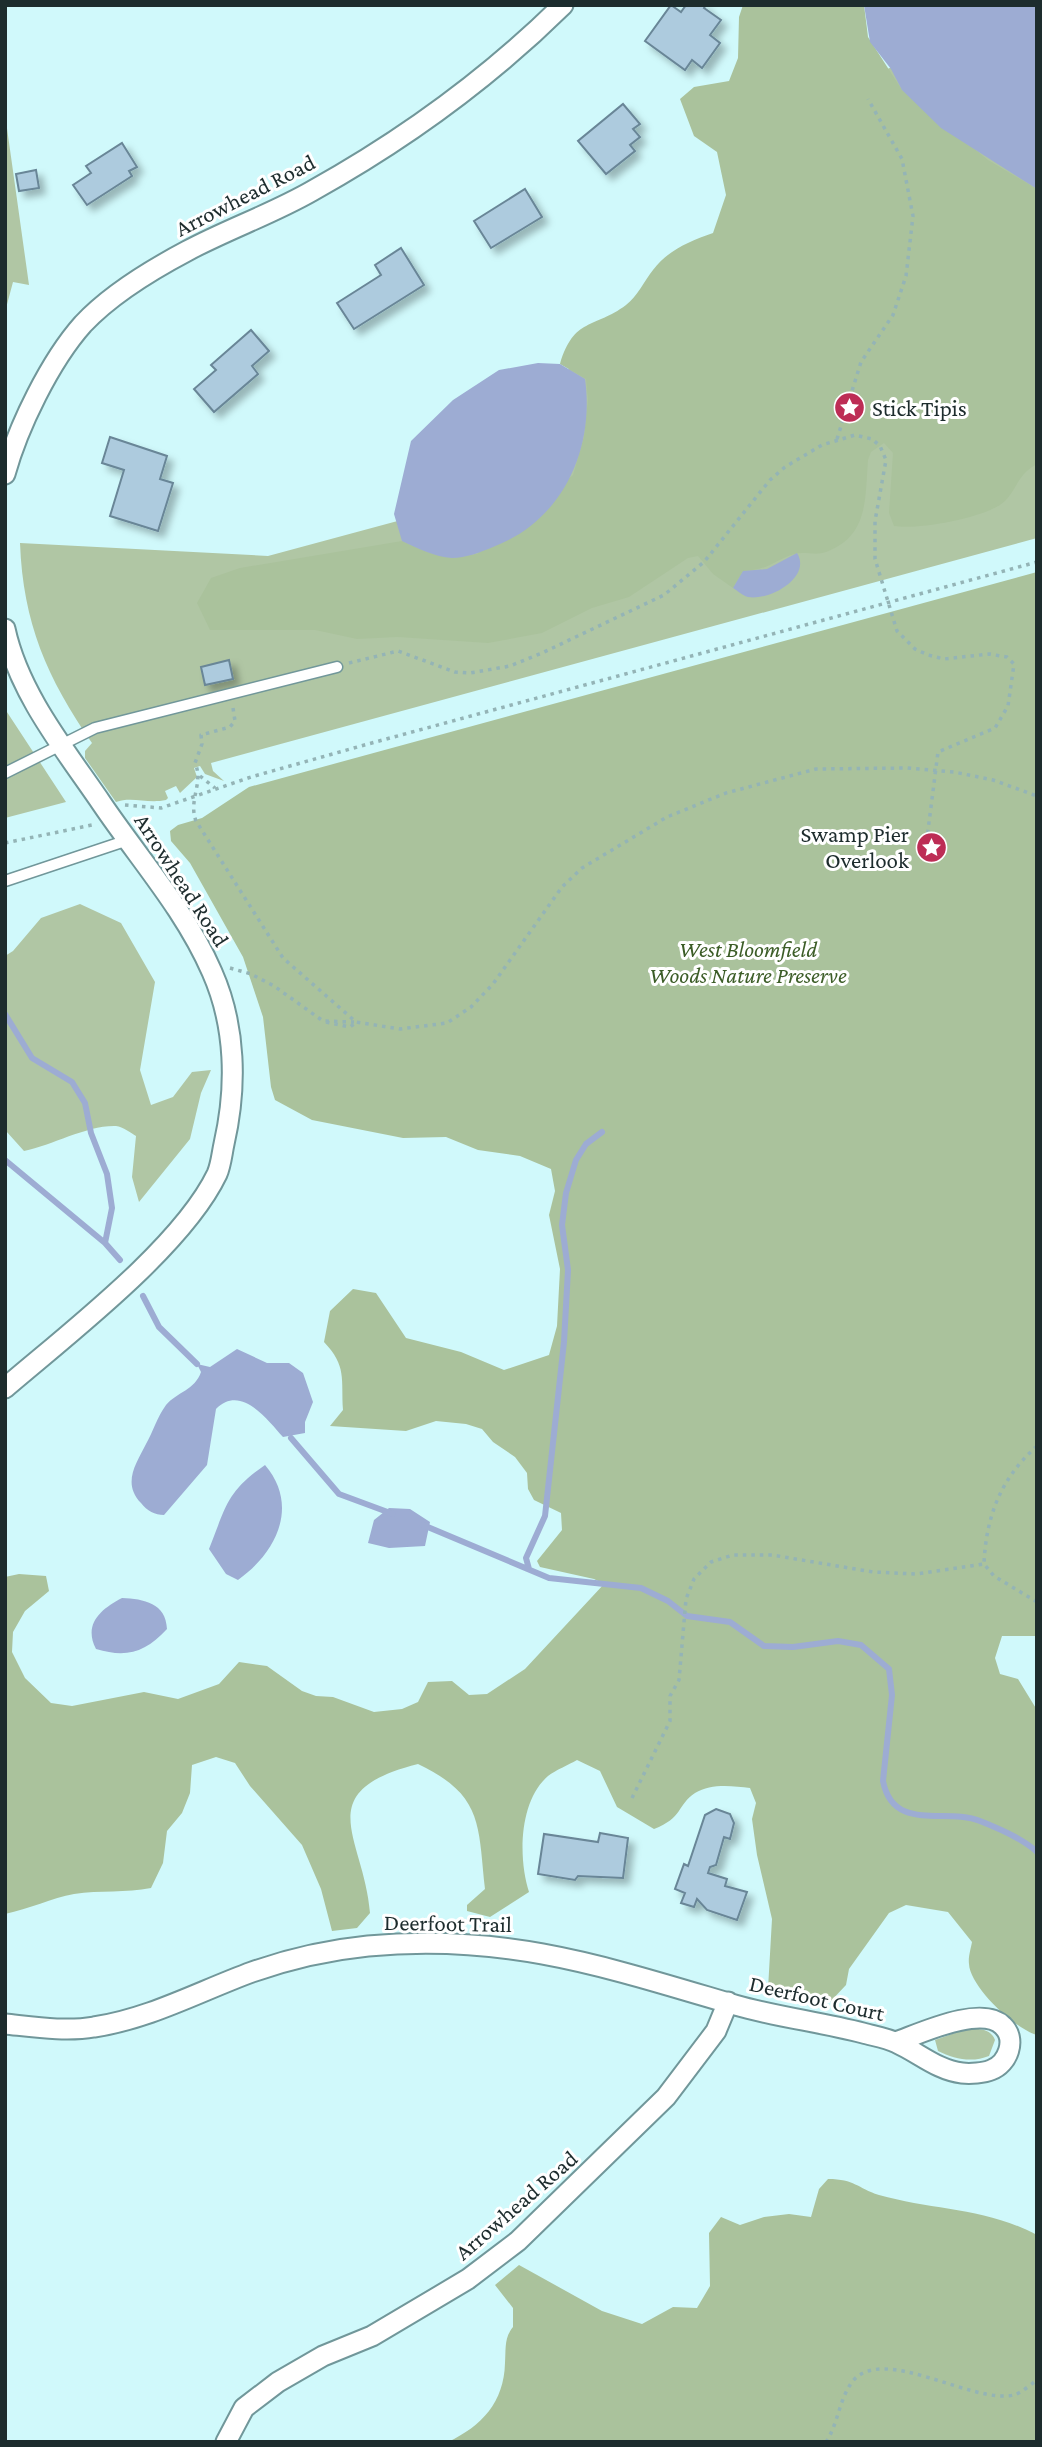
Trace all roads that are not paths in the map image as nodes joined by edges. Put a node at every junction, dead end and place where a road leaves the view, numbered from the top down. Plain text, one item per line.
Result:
1 (563, 5) edge
2 (5, 474) edge
3 (5, 629) edge
4 (337, 667) road end
5 (61, 744) junction
6 (5, 773) edge
7 (128, 840) junction
8 (5, 881) edge
9 (5, 1388) edge
10 (728, 2002) junction
11 (5, 2024) edge
12 (896, 2042) junction
13 (226, 2442) edge

1 - 2 street, Arrowhead Road
3 - 5 street, Arrowhead Road
4 - 5 lane
5 - 6 lane
5 - 7 street, Arrowhead Road
7 - 8 lane
7 - 9 street, Arrowhead Road
10 - 11 street, Deerfoot Trail
10 - 12 street, Deerfoot Court
10 - 13 street, Arrowhead Road
12 - 12 street, Deerfoot Court

